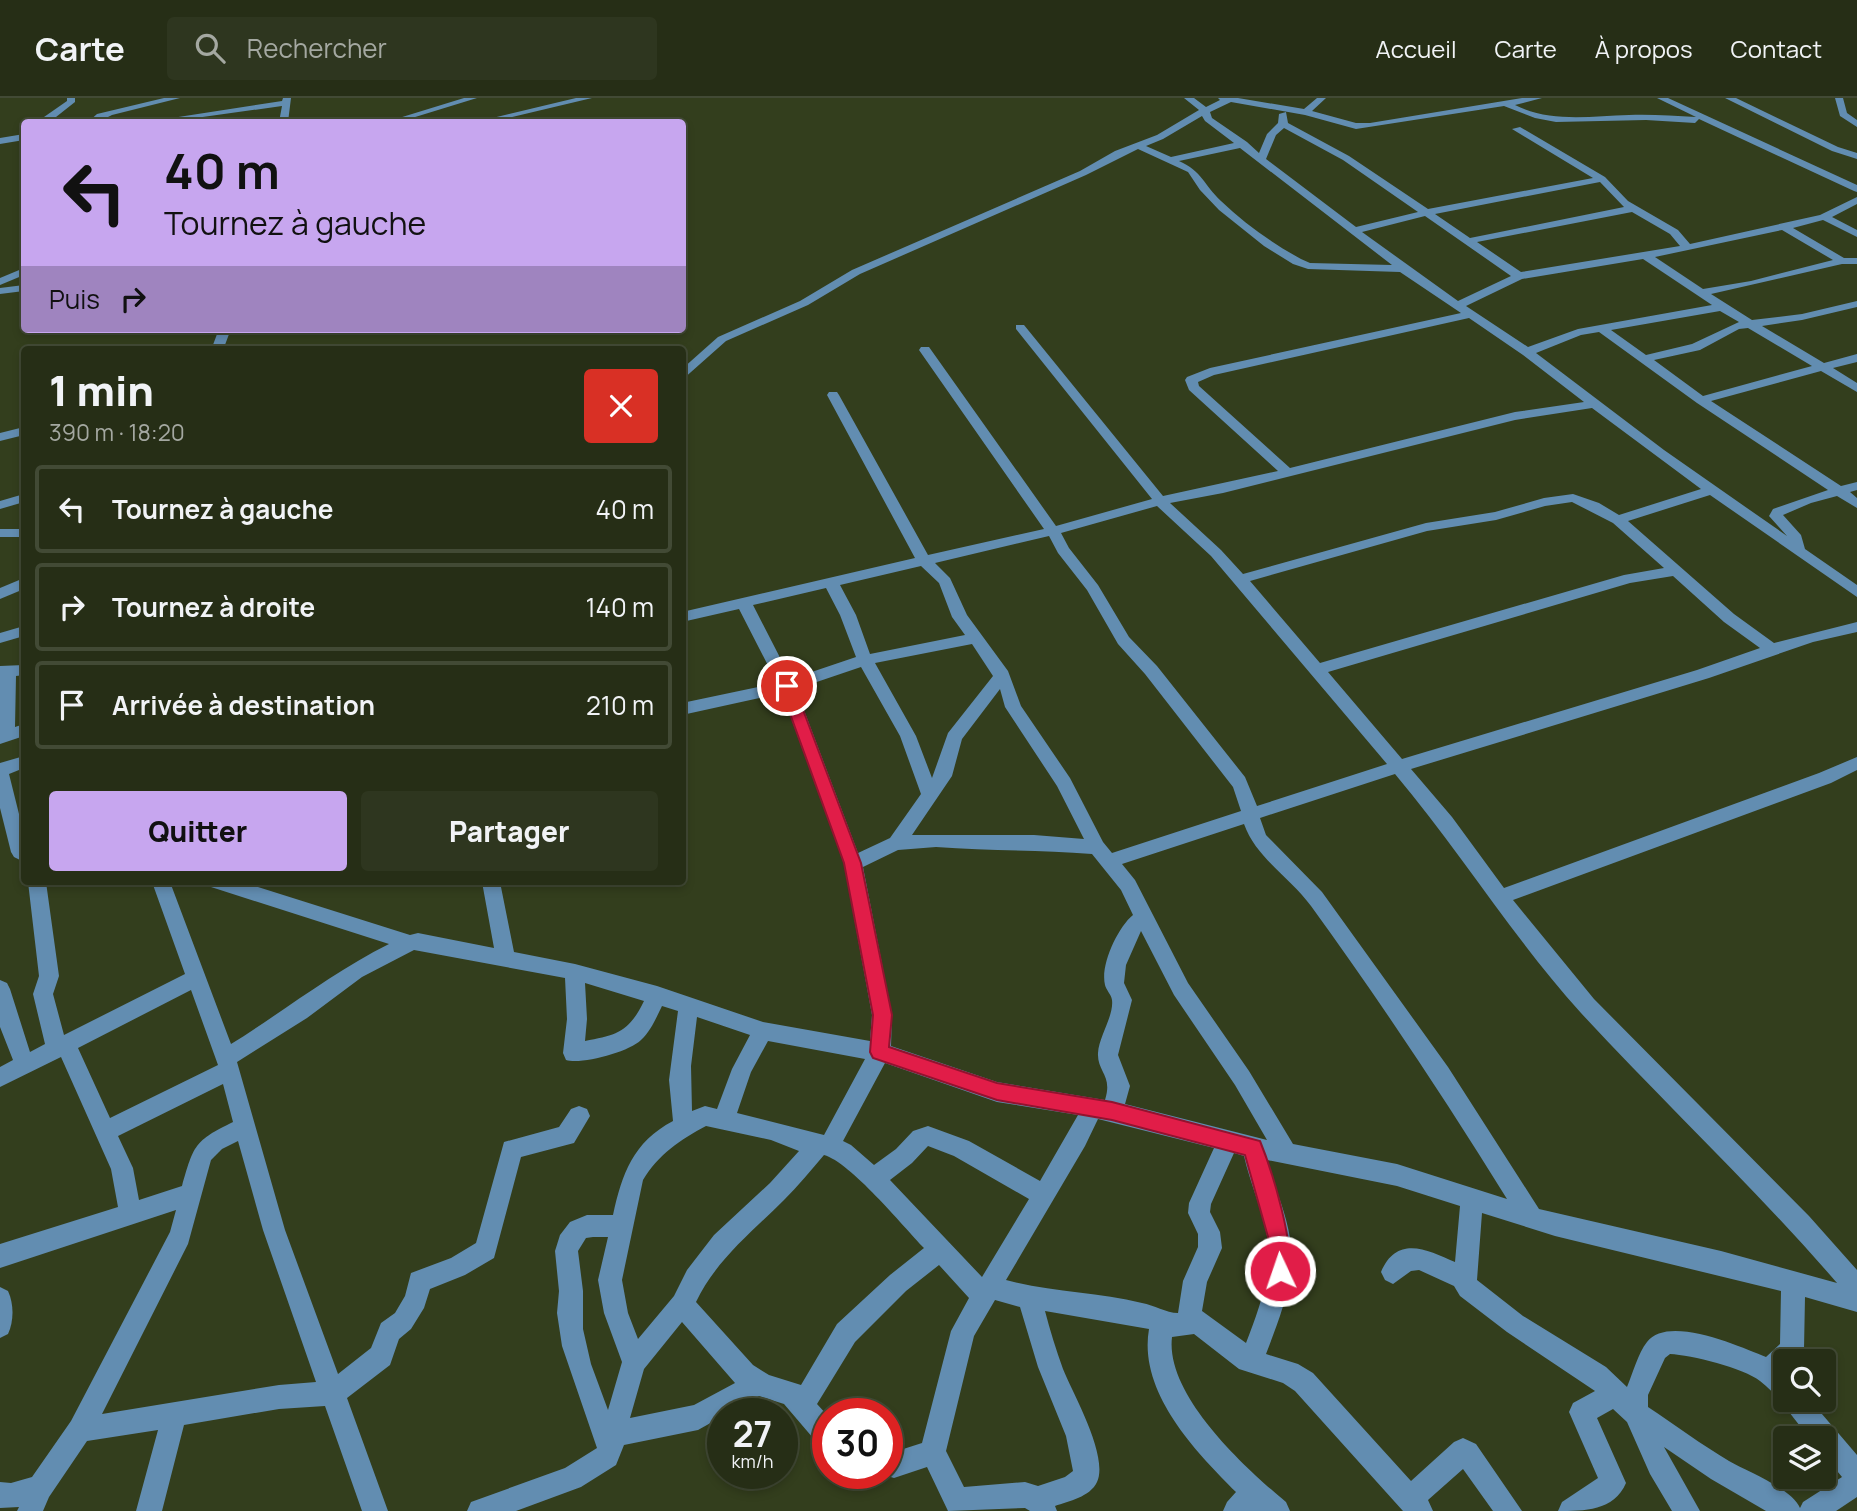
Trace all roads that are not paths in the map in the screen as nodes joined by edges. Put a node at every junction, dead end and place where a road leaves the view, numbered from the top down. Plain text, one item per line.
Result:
1 (71, 98) edge
2 (176, 98) edge
3 (473, 98) edge
4 (588, 98) edge
5 (1188, 98) edge
6 (1227, 98) edge
7 (1322, 98) edge
8 (1538, 98) edge
9 (1661, 98) edge
10 (1729, 98) edge
11 (1839, 98) edge
12 (287, 101) edge
13 (1505, 103) junction
14 (1455, 104) dead end
15 (1284, 108) junction
16 (1205, 110) junction
17 (1465, 110) junction
18 (1306, 112) junction
19 (47, 119) edge
20 (96, 119) edge
21 (170, 119) edge
22 (284, 119) edge
23 (401, 119) edge
24 (494, 119) edge
25 (1709, 120) junction
26 (1783, 123) junction
27 (1283, 124) junction
28 (1857, 124) edge
29 (1758, 127) dead end
30 (1746, 128) dead end
31 (1517, 129) dead end
32 (1734, 130) junction
33 (21, 138) edge
34 (0, 141) edge
35 (1823, 143) junction
36 (1244, 144) junction
37 (1137, 145) junction
38 (1857, 145) edge
39 (1857, 156) edge
40 (1261, 159) junction
41 (1170, 160) junction
42 (1857, 162) edge
43 (1844, 165) dead end
44 (1832, 168) dead end
45 (1819, 171) junction
46 (1602, 179) junction
47 (1857, 189) edge
48 (1857, 200) edge
49 (1632, 209) junction
50 (1425, 213) junction
51 (1824, 217) junction
52 (1784, 227) junction
53 (1354, 231) junction
54 (1857, 234) edge
55 (1468, 241) junction
56 (1687, 247) junction
57 (1645, 254) junction
58 (1842, 261) junction
59 (1857, 261) edge
60 (1403, 269) junction
61 (21, 272) edge
62 (1519, 276) junction
63 (0, 282) edge
64 (21, 288) edge
65 (0, 291) edge
66 (1700, 293) junction
67 (1857, 304) edge
68 (1456, 307) junction
69 (1722, 307) junction
70 (1468, 315) junction
71 (1752, 325) junction
72 (1020, 327) dead end
73 (1602, 329) junction
74 (925, 350) dead end
75 (1527, 352) junction
76 (1857, 358) edge
77 (1642, 359) junction
78 (1823, 367) junction
79 (686, 372) edge
80 (1857, 388) edge
81 (833, 395) dead end
82 (1701, 400) junction
83 (1595, 404) junction
84 (21, 432) edge
85 (2, 438) edge
86 (1288, 473) junction
87 (1857, 486) edge
88 (1712, 490) junction
89 (1839, 491) junction
90 (21, 499) edge
91 (1160, 501) junction
92 (1857, 503) edge
93 (0, 506) edge
94 (1618, 520) junction
95 (1053, 531) junction
96 (0, 533) edge
97 (21, 533) edge
98 (1799, 550) junction
99 (923, 560) junction
100 (1677, 571) junction
101 (1238, 580) junction
102 (831, 583) junction
103 (21, 584) edge
104 (1857, 592) edge
105 (0, 594) edge
106 (744, 603) junction
107 (686, 616) edge
108 (1857, 627) edge
109 (21, 632) edge
110 (0, 638) edge
111 (976, 638) junction
112 (1770, 648) junction
113 (865, 660) junction
114 (1316, 670) junction
115 (11, 671) edge
116 (1002, 675) junction
117 (787, 686) junction
118 (21, 695) edge
119 (3, 700) edge
120 (686, 708) edge
121 (21, 731) edge
122 (3, 737) edge
123 (21, 763) edge
124 (1857, 764) edge
125 (1398, 765) junction
126 (0, 771) edge
127 (929, 794) junction
128 (1249, 815) junction
129 (896, 843) junction
130 (21, 853) edge
131 (1103, 854) junction
132 (853, 863) junction
133 (37, 885) edge
134 (162, 885) edge
135 (227, 885) edge
136 (492, 885) edge
137 (1501, 897) junction
138 (1144, 918) junction
139 (410, 943) junction
140 (505, 957) junction
141 (575, 972) junction
142 (195, 978) junction
143 (0, 989) edge
144 (657, 995) junction
145 (689, 1005) junction
146 (763, 1031) junction
147 (62, 1047) junction
148 (880, 1052) junction
149 (24, 1063) junction
150 (228, 1064) junction
151 (0, 1077) edge
152 (1102, 1109) junction
153 (579, 1116) dead end
154 (724, 1120) junction
155 (685, 1126) junction
156 (246, 1127) junction
157 (106, 1131) junction
158 (1229, 1141) junction
159 (825, 1145) junction
160 (1253, 1148) junction
161 (1287, 1154) junction
162 (873, 1179) junction
163 (189, 1195) junction
164 (1044, 1195) junction
165 (1472, 1199) junction
166 (131, 1214) junction
167 (1532, 1218) junction
168 (620, 1227) junction
169 (939, 1250) junction
170 (0, 1256) edge
171 (1393, 1272) dead end
172 (1466, 1279) junction
173 (1793, 1284) junction
174 (1857, 1289) edge
175 (987, 1291) junction
176 (1029, 1298) junction
177 (0, 1299) edge
178 (1857, 1300) edge
179 (682, 1304) junction
180 (1189, 1322) junction
181 (1162, 1323) junction
182 (0, 1326) edge
183 (1792, 1349) edge
184 (1251, 1361) junction
185 (634, 1362) junction
186 (1773, 1378) edge
187 (759, 1383) junction
188 (1613, 1392) junction
189 (334, 1393) junction
190 (803, 1405) junction
191 (1802, 1412) edge
192 (1636, 1413) junction
193 (174, 1415) junction
194 (812, 1416) edge
195 (80, 1430) junction
196 (613, 1441) junction
197 (933, 1452) junction
198 (903, 1462) edge
199 (1854, 1486) edge
200 (1255, 1491) junction
201 (0, 1495) edge
202 (35, 1500) edge
203 (1041, 1505) edge
204 (1415, 1505) edge
205 (960, 1506) edge
206 (149, 1511) edge
207 (375, 1511) edge
208 (480, 1511) edge
209 (1236, 1511) edge
210 (1277, 1511) edge
211 (1508, 1511) edge
212 (1571, 1511) edge
213 (1687, 1511) edge
214 (1788, 1511) edge
215 (1812, 1511) edge

1 - 19 street
2 - 20 street
3 - 23 street
4 - 24 street
5 - 16 street
6 - 15 street
6 - 16 street
7 - 18 street
8 - 13 street
9 - 25 street
10 - 26 street
11 - 28 street
12 - 21 street
12 - 22 street
13 - 17 street
13 - 25 street
14 - 17 street
15 - 18 street
15 - 27 street
16 - 36 street
16 - 37 street
17 - 18 street
25 - 32 street
26 - 29 street
26 - 35 street
27 - 40 street
27 - 50 street
30 - 32 street
31 - 46 street
32 - 45 street
33 - 34 street
35 - 38 street
35 - 39 street
36 - 40 street
36 - 41 street
37 - 41 street
37 - 79 street
40 - 53 street
41 - 60 street
42 - 43 street
44 - 45 street
45 - 47 street
46 - 49 street
46 - 50 street
48 - 51 street
49 - 55 street
49 - 56 street
50 - 53 street
50 - 55 street
51 - 52 street
51 - 54 street
52 - 56 street
52 - 58 street
53 - 60 street
55 - 62 street
56 - 57 street
57 - 62 street
57 - 66 street
58 - 59 street
58 - 66 street
60 - 68 street
61 - 63 street
62 - 68 street
64 - 65 street
66 - 69 street
67 - 71 street
68 - 70 street
69 - 71 street
69 - 73 street
70 - 75 street
70 - 86 street
71 - 77 street
71 - 78 street
72 - 91 street
73 - 75 street
73 - 77 street
74 - 95 street
75 - 83 street
76 - 78 street
77 - 82 street
78 - 80 street
78 - 82 street
81 - 99 street
82 - 89 street
83 - 86 street
83 - 88 street
84 - 85 street
86 - 91 street
87 - 89 street
88 - 94 street
88 - 98 street
89 - 92 street
89 - 98 street
90 - 93 street
91 - 95 street
91 - 101 street
94 - 100 street
94 - 101 street
95 - 99 street
95 - 128 street
96 - 97 street
98 - 104 street
99 - 102 street
99 - 111 street
100 - 112 street
100 - 114 street
101 - 114 street
102 - 106 street
102 - 113 street
103 - 105 street
106 - 107 street
106 - 117 street
108 - 112 street
109 - 110 street
111 - 113 street
111 - 116 street
112 - 125 street
113 - 117 street
113 - 127 street
114 - 125 street
115 - 119 street
116 - 127 street
116 - 131 street
117 - 120 street
117 - 132 street
118 - 119 street
119 - 122 street
121 - 122 street
123 - 126 street
124 - 137 street
125 - 128 street
125 - 137 street
126 - 130 street
127 - 129 street
128 - 131 street
128 - 167 street
129 - 131 street
129 - 132 street
131 - 138 street
132 - 148 street
133 - 147 street
134 - 142 street
135 - 139 street
136 - 140 street
137 - 174 street
138 - 152 street
138 - 161 street
139 - 140 street
139 - 150 street
140 - 141 street
141 - 144 street
141 - 144 street
142 - 147 street
142 - 150 street
143 - 149 street
144 - 145 street
145 - 146 street
145 - 155 street
146 - 148 street
146 - 154 street
147 - 149 street
147 - 157 street
148 - 152 street
148 - 159 street
149 - 151 street
150 - 156 street
150 - 157 street
152 - 158 street
152 - 164 street
153 - 189 street
154 - 155 street
154 - 159 street
155 - 168 street
156 - 163 street
156 - 189 street
157 - 166 street
158 - 160 street
158 - 180 street
159 - 162 street
159 - 179 street
160 - 161 street
160 - 184 street
161 - 165 street
162 - 164 street
162 - 169 street
163 - 166 street
163 - 195 street
164 - 175 street
165 - 167 street
165 - 172 street
166 - 170 street
167 - 173 street
168 - 185 street
168 - 196 street
169 - 175 street
169 - 190 street
171 - 172 street
172 - 188 street
173 - 178 street
173 - 183 street
175 - 176 street
175 - 197 street
176 - 181 street
176 - 203 street
177 - 182 street
179 - 185 street
179 - 187 street
180 - 181 street
180 - 184 street
181 - 200 street
184 - 204 street
185 - 196 street
186 - 192 street
187 - 190 street
187 - 196 street
188 - 192 street
188 - 212 street
189 - 193 street
189 - 207 street
190 - 194 street
191 - 199 street
192 - 213 street
192 - 214 street
193 - 195 street
193 - 206 street
195 - 202 street
196 - 208 street
197 - 198 street
197 - 205 street
199 - 215 street
200 - 209 street
200 - 210 street
201 - 202 street
203 - 205 street
204 - 211 street

